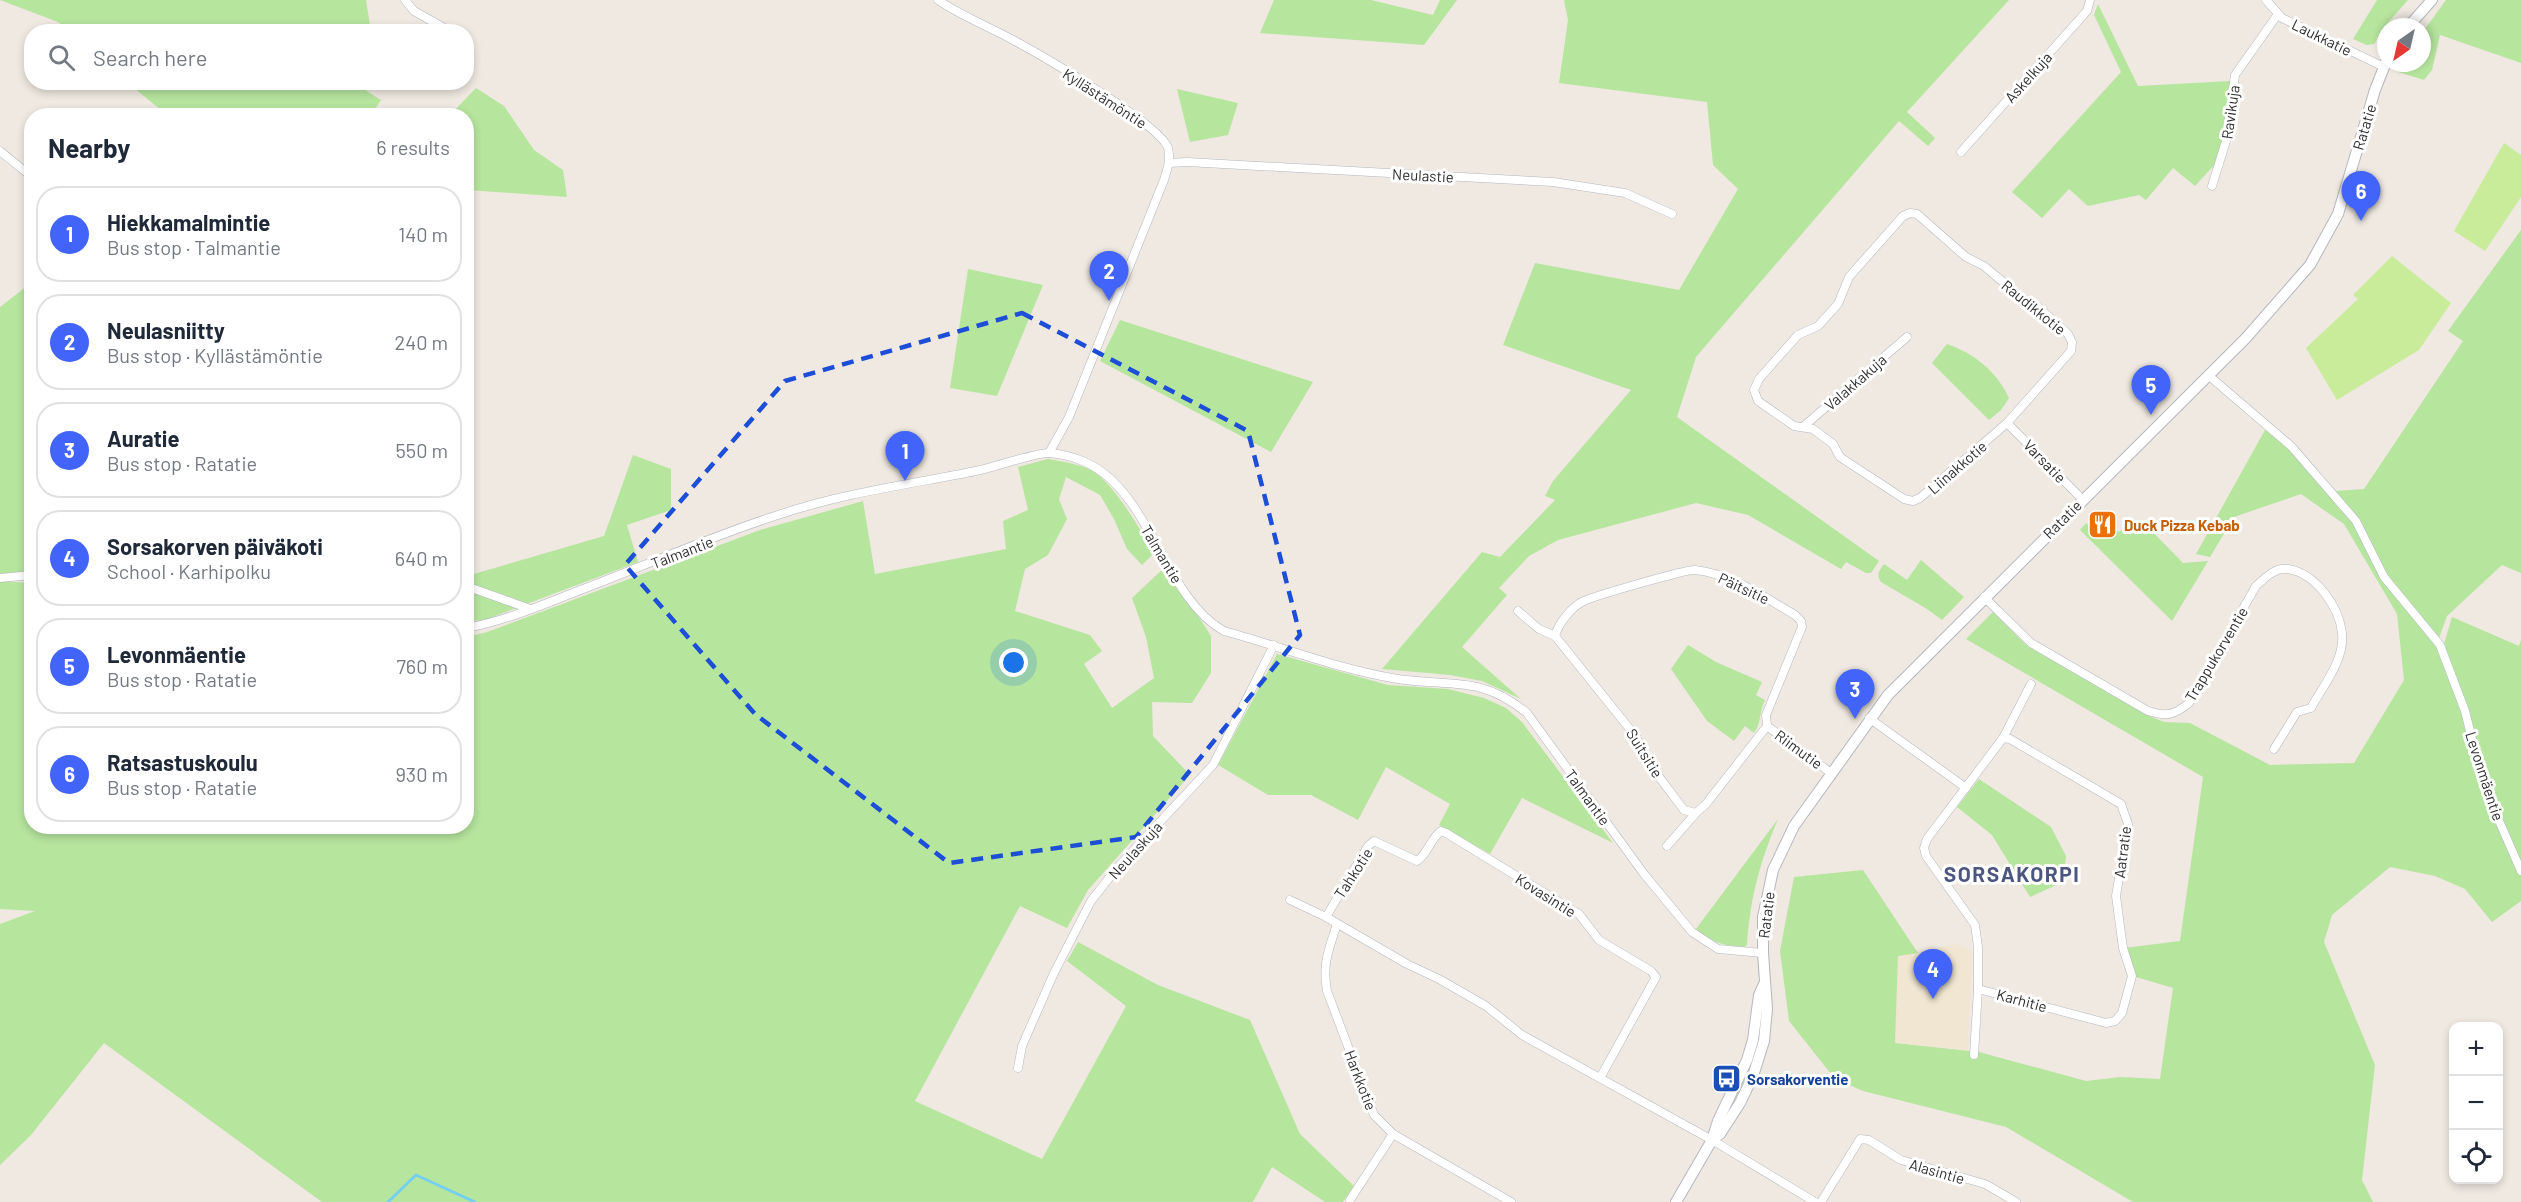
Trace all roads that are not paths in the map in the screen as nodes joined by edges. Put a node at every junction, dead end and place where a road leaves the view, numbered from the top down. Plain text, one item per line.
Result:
1 (405, 0) edge
2 (938, 0) edge
3 (2090, 0) edge
4 (2266, 0) edge
5 (2432, 0) edge
6 (2278, 14) junction
7 (2416, 18) edge
8 (437, 24) edge
9 (2377, 61) edge
10 (2383, 72) edge
11 (0, 151) edge
12 (1961, 152) dead end
13 (1169, 163) junction
14 (24, 170) edge
15 (2212, 186) dead end
16 (1910, 213) joint
17 (1672, 214) dead end
18 (1907, 337) dead end
19 (2208, 375) junction
20 (2007, 423) junction
21 (1804, 426) junction
22 (1049, 453) junction
23 (2082, 500) junction
24 (24, 576) edge
25 (0, 578) edge
26 (474, 589) edge
27 (1984, 597) junction
28 (531, 610) junction
29 (1518, 611) dead end
30 (474, 627) edge
31 (1555, 636) junction
32 (1274, 645) junction
33 (2031, 684) dead end
34 (1869, 718) junction
35 (1767, 726) junction
36 (2003, 738) junction
37 (2274, 749) dead end
38 (1831, 773) junction
39 (1966, 788) junction
40 (1696, 813) junction
41 (1441, 831) joint
42 (1667, 846) dead end
43 (2521, 871) edge
44 (1290, 900) dead end
45 (1326, 917) junction
46 (1337, 924) junction
47 (1762, 953) junction
48 (1978, 989) junction
49 (2115, 1021) joint
50 (1974, 1055) dead end
51 (1018, 1068) dead end
52 (1600, 1078) junction
53 (1393, 1134) junction
54 (1712, 1140) junction
55 (1350, 1200) dead end
56 (1511, 1202) edge
57 (1676, 1202) edge
58 (1815, 1202) edge
59 (1821, 1202) edge
60 (2016, 1202) edge

1 - 8 street
2 - 13 street, Kyllästämöntie
3 - 12 street, Askelkuja
4 - 6 street, Laukkatie
5 - 7 street
6 - 9 street, Laukkatie
6 - 15 street, Ravikuja
10 - 19 street, Ratatie
11 - 14 street
13 - 17 street, Neulastie
13 - 22 street
16 - 20 street, Raudikkotie
16 - 21 street, Liinakkotie
18 - 21 street, Valakkakuja
19 - 23 street, Ratatie
19 - 43 street, Levonmäentie
20 - 21 street, Liinakkotie
20 - 23 street, Varsatie
22 - 28 street, Talmantie
22 - 32 street, Talmantie
23 - 27 street, Ratatie
24 - 25 street
26 - 28 street
27 - 34 street, Ratatie
27 - 37 street, Trappukorventie
28 - 30 street, Talmantie
29 - 31 street, Suitsitie
31 - 35 street, Päitsitie
31 - 40 street, Suitsitie
32 - 47 street, Talmantie
32 - 51 street, Neulaskuja
33 - 36 street
34 - 38 street, Ratatie
34 - 39 street
35 - 38 street, Riimutie
35 - 40 street
36 - 39 street
36 - 49 street, Aatratie
38 - 47 street, Ratatie
39 - 48 street, Karhitie
40 - 42 street
41 - 45 street, Tahkotie
41 - 52 street, Kovasintie
44 - 45 street
45 - 46 street
46 - 52 street
46 - 53 street, Harkkotie
47 - 54 street, Ratatie
48 - 49 street, Karhitie
48 - 50 street
52 - 54 street
53 - 55 street
53 - 56 street, Harkkotie
54 - 57 street, Ratatie
54 - 58 street
59 - 60 street, Alasintie

